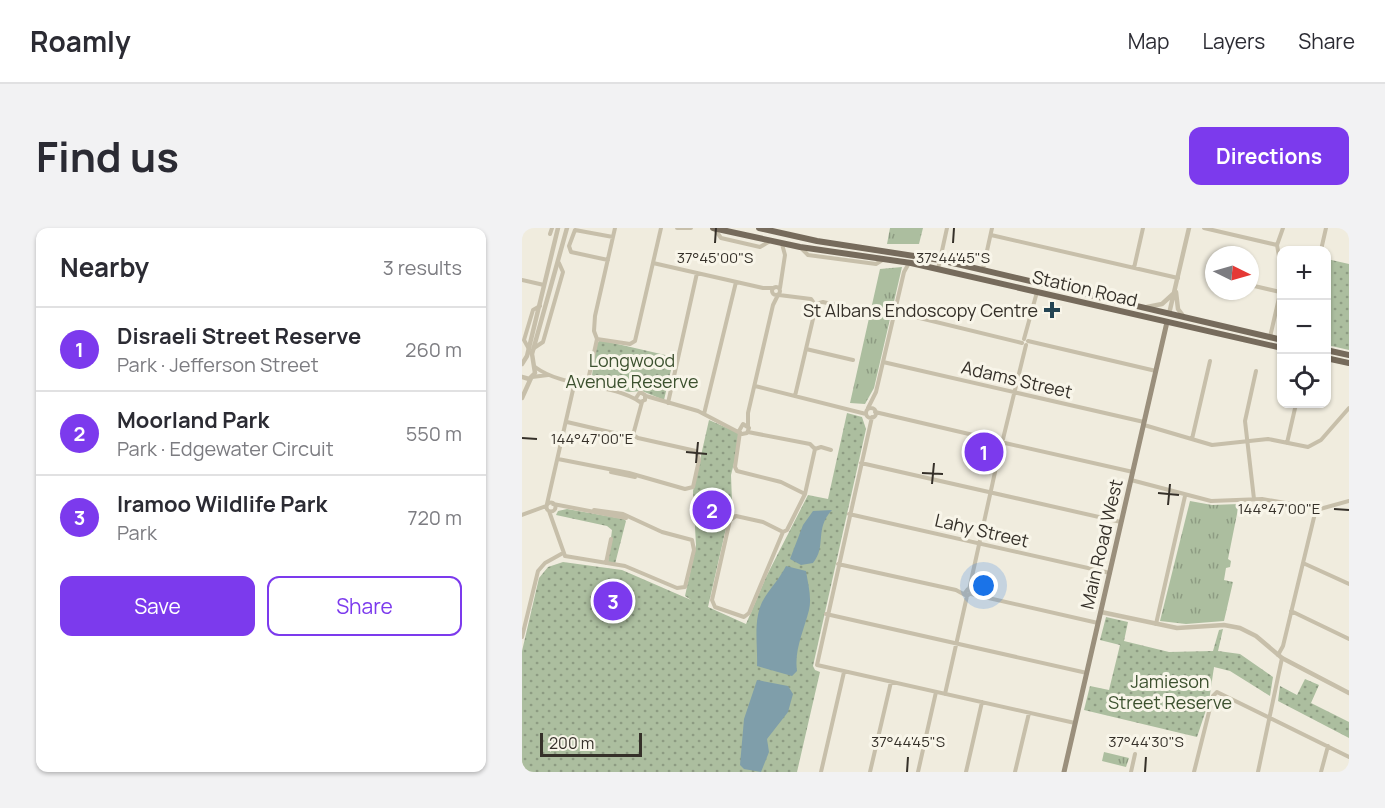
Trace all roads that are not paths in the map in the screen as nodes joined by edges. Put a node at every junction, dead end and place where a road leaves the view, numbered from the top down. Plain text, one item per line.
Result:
1 (552, 228) edge
2 (558, 228) edge
3 (567, 228) edge
4 (615, 228) edge
5 (661, 228) edge
6 (677, 228) edge
7 (690, 228) edge
8 (714, 228) edge
9 (759, 228) edge
10 (947, 228) edge
11 (992, 228) edge
12 (1143, 228) edge
13 (1189, 228) edge
14 (1204, 228) edge
15 (1283, 228) edge
16 (1326, 228) edge
17 (550, 234) dead end
18 (991, 236) junction
19 (613, 237) junction
20 (782, 243) junction
21 (1277, 245) joint
22 (797, 246) junction
23 (1322, 246) edge
24 (785, 255) junction
25 (608, 260) junction
26 (940, 260) junction
27 (902, 261) junction
28 (910, 262) junction
29 (559, 263) junction
30 (653, 263) junction
31 (1134, 268) junction
32 (938, 269) junction
33 (982, 270) junction
34 (904, 272) junction
35 (697, 273) junction
36 (522, 280) edge
37 (1177, 281) junction
38 (736, 282) junction
39 (1039, 283) junction
40 (545, 285) junction
41 (1259, 287) edge
42 (552, 288) junction
43 (776, 291) junction
44 (1277, 291) edge
45 (1037, 292) junction
46 (1174, 292) junction
47 (1278, 300) edge
48 (816, 304) junction
49 (1144, 308) junction
50 (865, 312) dead end
51 (895, 312) junction
52 (1169, 314) junction
53 (1184, 317) junction
54 (1167, 322) junction
55 (597, 339) junction
56 (1277, 340) edge
57 (1269, 341) junction
58 (1025, 342) junction
59 (1277, 346) edge
60 (531, 348) junction
61 (806, 349) junction
62 (1331, 351) edge
63 (1349, 355) edge
64 (1331, 359) edge
65 (853, 360) dead end
66 (1210, 360) dead end
67 (883, 362) junction
68 (1349, 363) edge
69 (522, 364) edge
70 (535, 367) junction
71 (1156, 371) junction
72 (1256, 371) dead end
73 (548, 375) junction
74 (522, 377) edge
75 (532, 378) junction
76 (575, 381) junction
77 (587, 385) junction
78 (755, 386) junction
79 (1014, 392) junction
80 (795, 396) junction
81 (522, 398) edge
82 (641, 398) junction
83 (668, 403) junction
84 (1295, 408) edge
85 (1349, 408) edge
86 (871, 413) junction
87 (704, 414) junction
88 (567, 422) junction
89 (1144, 424) junction
90 (744, 429) junction
91 (633, 435) junction
92 (1192, 439) junction
93 (1247, 441) junction
94 (1002, 442) junction
95 (1287, 443) junction
96 (815, 449) junction
97 (831, 450) dead end
98 (558, 459) junction
99 (861, 463) junction
100 (1133, 472) junction
101 (1131, 480) junction
102 (991, 493) junction
103 (805, 494) junction
104 (1185, 496) junction
105 (1254, 499) junction
106 (1349, 502) edge
107 (550, 507) junction
108 (1316, 509) junction
109 (849, 513) junction
110 (522, 515) edge
111 (1121, 522) junction
112 (783, 532) junction
113 (611, 540) dead end
114 (980, 543) junction
115 (563, 553) junction
116 (1303, 562) junction
117 (606, 563) junction
118 (838, 564) junction
119 (1110, 573) junction
120 (1349, 584) edge
121 (968, 593) junction
122 (1291, 611) junction
123 (1101, 612) junction
124 (826, 614) junction
125 (1098, 623) junction
126 (1156, 625) junction
127 (522, 637) edge
128 (1349, 639) edge
129 (957, 644) junction
130 (1280, 657) junction
131 (844, 672) junction
132 (1087, 673) junction
133 (891, 682) junction
134 (936, 692) junction
135 (1349, 693) edge
136 (945, 694) junction
137 (982, 702) junction
138 (1029, 713) junction
139 (1270, 717) junction
140 (1076, 723) junction
141 (1328, 746) junction
142 (1135, 754) dead end
143 (1349, 757) edge
144 (821, 772) edge
145 (870, 772) edge
146 (918, 772) edge
147 (966, 772) edge
148 (1015, 772) edge
149 (1064, 772) edge
150 (1131, 772) edge
151 (1194, 772) edge
152 (1258, 772) edge
153 (1322, 772) edge

1 - 17 street
2 - 40 street
3 - 29 street
4 - 19 street
5 - 30 street
6 - 7 street
8 - 20 main road, Station Road
9 - 26 main road, Station Road
10 - 26 street
11 - 18 street
12 - 31 street
13 - 37 street
14 - 21 street
15 - 21 street
16 - 23 street
18 - 31 street
18 - 33 street
19 - 25 street
19 - 25 street
20 - 22 main road, Station Road
20 - 24 street
22 - 24 street
22 - 27 main road, Station Road
24 - 43 street
25 - 55 street
26 - 32 street
26 - 33 main road, Station Road
27 - 28 main road, Station Road
27 - 34 street
28 - 32 main road, Station Road
28 - 34 street
29 - 42 street
29 - 60 street
30 - 35 street
30 - 55 street
31 - 37 street
32 - 45 main road, Station Road
33 - 39 main road, Station Road
34 - 51 street
35 - 38 street
35 - 83 street
36 - 40 street
37 - 46 street
37 - 53 street
38 - 43 street
38 - 87 street
39 - 45 main road
39 - 49 main road, Station Road
40 - 42 street
40 - 60 street
41 - 44 street
42 - 60 street
43 - 48 street
43 - 78 street
45 - 54 main road, Station Road
45 - 58 street
46 - 49 street
46 - 52 street
47 - 57 street
48 - 50 street
48 - 61 street
49 - 52 main road, Station Road
51 - 58 street
51 - 67 street
52 - 53 main road, Station Road
52 - 54 main road
53 - 57 main road, Station Road
54 - 57 main road, Station Road
54 - 71 main road, Main Road West
55 - 77 street
56 - 57 main road
57 - 59 main road
58 - 71 street
58 - 79 street
60 - 69 street
60 - 70 street
61 - 65 street
61 - 80 street
62 - 63 main road
64 - 68 main road
66 - 92 street
67 - 79 street, Adams Street
67 - 86 street
69 - 70 street
70 - 73 street
70 - 75 street
71 - 89 main road, Main Road West
72 - 93 street
73 - 75 street
73 - 76 street
74 - 75 street
75 - 81 street
76 - 77 street
76 - 88 street
77 - 82 street
78 - 80 street
78 - 90 street
79 - 89 street, Adams Street
79 - 94 street
80 - 86 street
82 - 83 street
82 - 91 street
83 - 87 street
84 - 95 street
85 - 95 street, Adams Street
86 - 94 street
86 - 99 street
87 - 90 street
88 - 91 street
88 - 98 street
89 - 92 street, Adams Street
89 - 100 main road, Main Road West
90 - 96 street
90 - 103 street
91 - 98 street
92 - 93 street, Adams Street
93 - 95 street, Adams Street
93 - 105 street
94 - 100 street
94 - 102 street
96 - 97 street
96 - 103 street
98 - 107 street
99 - 102 street
99 - 109 street
100 - 101 main road, Main Road West
101 - 104 street
101 - 111 main road, Main Road West
102 - 111 street
102 - 114 street
103 - 112 street
104 - 105 street
104 - 126 street
105 - 108 street
106 - 108 street
107 - 110 street
107 - 115 street
107 - 117 street
108 - 116 street
109 - 114 street, Lahy Street
109 - 118 street
111 - 119 main road, Main Road West
112 - 112 street
113 - 117 street
114 - 119 street, Lahy Street
114 - 121 street
115 - 117 street
115 - 127 street
116 - 120 street
116 - 122 street
118 - 121 street
118 - 124 street
119 - 123 main road, Main Road West
121 - 125 street
121 - 129 street
122 - 128 street
122 - 130 street
123 - 125 main road, Main Road West
123 - 126 street
124 - 129 street
124 - 131 street
125 - 132 main road, Main Road West
126 - 130 street
129 - 132 street
129 - 136 street
130 - 135 street
130 - 139 street
131 - 133 street
131 - 144 street
132 - 140 main road, Main Road West
133 - 134 street
133 - 145 street
134 - 136 street
134 - 146 street
136 - 137 street
137 - 138 street
137 - 147 street
138 - 140 street
138 - 148 street
139 - 141 street
139 - 151 street
139 - 152 street
140 - 149 main road, Main Road West
141 - 143 street
141 - 153 street
142 - 150 street

